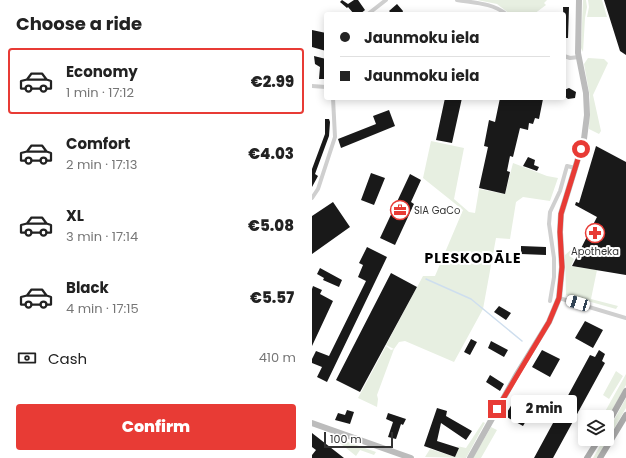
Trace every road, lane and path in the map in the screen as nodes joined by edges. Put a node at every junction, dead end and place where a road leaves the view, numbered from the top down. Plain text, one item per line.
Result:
1 (386, 0) edge
2 (457, 0) edge
3 (580, 2) edge
4 (371, 12) edge
5 (504, 12) edge
6 (566, 57) edge
7 (579, 57) junction
8 (312, 86) edge
9 (324, 87) edge
10 (333, 100) edge
11 (575, 168) junction
12 (312, 198) edge
13 (554, 258) junction
14 (561, 258) junction
15 (559, 298) junction
16 (550, 300) dead end
17 (626, 318) edge
18 (626, 391) edge
19 (614, 412) edge
20 (626, 415) edge
21 (312, 423) edge
22 (595, 446) edge
23 (411, 458) edge
24 (470, 458) edge
25 (587, 458) edge
26 (600, 458) edge

1 - 4 street
2 - 5 street
3 - 7 street
6 - 7 street
7 - 11 street
8 - 9 street
10 - 12 street
11 - 13 street
11 - 14 street
13 - 14 street
13 - 16 street
14 - 15 street
15 - 17 street
15 - 24 street
18 - 19 main road
20 - 26 main road
21 - 23 street
22 - 25 main road

